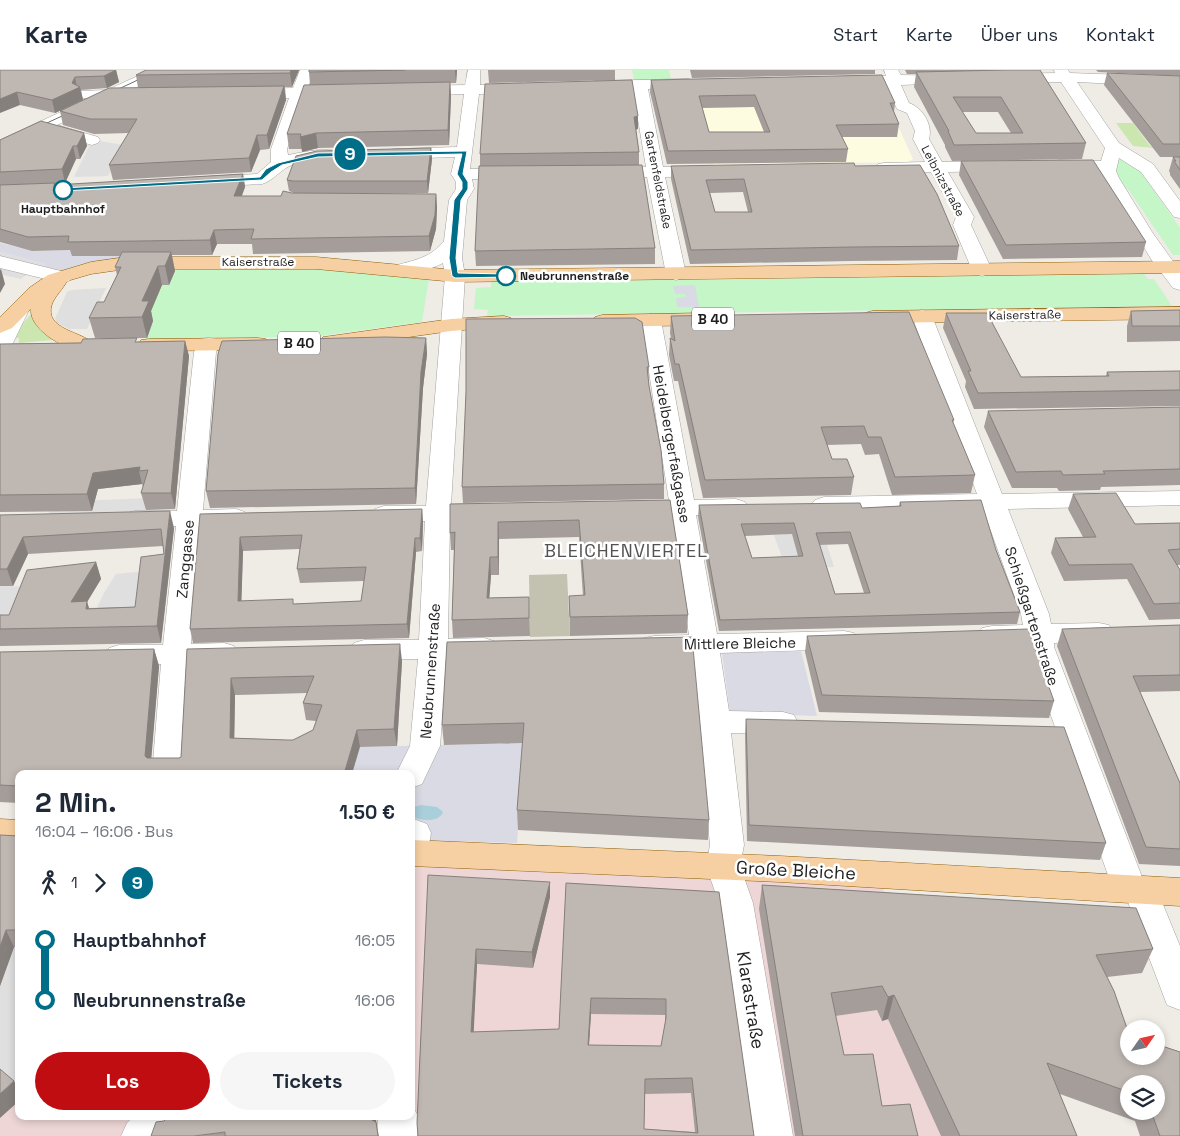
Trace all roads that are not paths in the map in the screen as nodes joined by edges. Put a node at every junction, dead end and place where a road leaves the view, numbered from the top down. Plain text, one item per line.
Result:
1 (136, 70) edge
2 (162, 70) edge
3 (307, 70) edge
4 (474, 70) edge
5 (621, 70) edge
6 (1064, 74) edge
7 (893, 75) edge
8 (682, 77) edge
9 (995, 78) edge
10 (963, 79) edge
11 (828, 82) edge
12 (1180, 82) edge
13 (704, 84) edge
14 (632, 86) junction
15 (580, 87) edge
16 (535, 88) edge
17 (472, 89) junction
18 (395, 91) edge
19 (357, 92) edge
20 (299, 93) junction
21 (84, 94) junction
22 (230, 94) edge
23 (108, 96) junction
24 (142, 96) edge
25 (42, 126) junction
26 (0, 132) edge
27 (92, 140) edge
28 (0, 146) edge
29 (1113, 147) junction
30 (465, 152) junction
31 (344, 154) edge
32 (378, 154) edge
33 (280, 164) junction
34 (1012, 166) edge
35 (1041, 166) edge
36 (935, 167) junction
37 (872, 168) edge
38 (726, 171) edge
39 (1158, 171) junction
40 (655, 172) junction
41 (1109, 172) junction
42 (588, 173) edge
43 (460, 174) junction
44 (532, 174) edge
45 (262, 179) junction
46 (190, 182) edge
47 (272, 194) edge
48 (1180, 213) edge
49 (454, 242) junction
50 (0, 262) edge
51 (1176, 268) edge
52 (400, 270) junction
53 (982, 270) junction
54 (676, 274) junction
55 (455, 276) junction
56 (62, 277) junction
57 (1180, 284) edge
58 (18, 310) junction
59 (1180, 312) edge
60 (922, 316) junction
61 (855, 317) edge
62 (730, 319) edge
63 (651, 320) junction
64 (584, 321) edge
65 (526, 322) edge
66 (451, 325) junction
67 (0, 327) edge
68 (374, 337) junction
69 (311, 343) edge
70 (209, 344) junction
71 (277, 344) edge
72 (133, 346) edge
73 (47, 348) edge
74 (6, 349) edge
75 (448, 353) junction
76 (1180, 498) edge
77 (993, 502) junction
78 (758, 506) edge
79 (797, 506) edge
80 (683, 508) junction
81 (607, 510) edge
82 (507, 512) edge
83 (438, 513) junction
84 (363, 515) edge
85 (256, 517) edge
86 (189, 518) junction
87 (116, 520) edge
88 (1123, 631) edge
89 (1038, 633) junction
90 (968, 636) edge
91 (868, 639) edge
92 (705, 644) junction
93 (631, 646) edge
94 (506, 648) edge
95 (433, 649) junction
96 (335, 651) edge
97 (245, 653) edge
98 (177, 654) junction
99 (93, 656) edge
100 (715, 722) junction
101 (806, 724) edge
102 (168, 770) edge
103 (414, 770) edge
104 (0, 832) edge
105 (15, 833) edge
106 (415, 851) edge
107 (723, 866) junction
108 (1136, 889) junction
109 (1180, 892) edge
110 (1180, 994) edge
111 (398, 1120) edge
112 (397, 1136) edge
113 (772, 1136) edge

1 - 21 street
2 - 23 street
3 - 20 street
4 - 17 street
5 - 14 street, Gartenfeldstraße
6 - 9 street
6 - 12 street
6 - 29 street
7 - 10 street
7 - 11 street
7 - 36 street, Leibnizstraße
8 - 13 street
8 - 14 street
14 - 15 street
14 - 40 street, Gartenfeldstraße
16 - 17 street
17 - 18 street
17 - 30 street
19 - 20 street
20 - 22 street
20 - 33 street
21 - 23 street
21 - 26 street
23 - 24 street
23 - 25 street
25 - 27 street
25 - 28 street
29 - 39 street
29 - 41 street
30 - 32 street
30 - 43 street
31 - 33 street
33 - 45 street
34 - 36 street
35 - 41 street
36 - 37 street
36 - 53 street, Leibnizstraße
38 - 40 street
39 - 41 street
39 - 48 street
40 - 42 street
40 - 54 street, Gartenfeldstraße
41 - 51 street
43 - 44 street
43 - 49 street
45 - 46 street
45 - 47 street
49 - 52 street
49 - 55 street
50 - 56 street
51 - 53 main road, Kaiserstraße
51 - 57 street
52 - 55 main road, Kaiserstraße
52 - 56 main road, Kaiserstraße
53 - 54 main road, Kaiserstraße
54 - 55 main road, Kaiserstraße
55 - 66 street
56 - 58 main road, Kaiserstraße
56 - 73 main road
58 - 67 main road, Kaiserstraße
58 - 74 street
59 - 60 main road, Kaiserstraße
60 - 61 main road, Kaiserstraße
60 - 77 street, Schießgartenstraße
62 - 63 main road, B 40
63 - 64 main road, B 40
63 - 80 street, Heidelbergerfaßgasse
65 - 66 main road, B 40
66 - 68 main road, B 40
66 - 75 street, Neubrunnenstraße
68 - 69 main road, B 40
68 - 75 street
70 - 71 main road, B 40
70 - 72 main road, B 40
70 - 86 street, Zanggasse
75 - 83 street, Neubrunnenstraße
76 - 77 street
77 - 79 street
77 - 89 street, Schießgartenstraße
78 - 80 street
80 - 81 street
80 - 92 street, Heidelbergerfaßgasse
82 - 83 street
83 - 84 street
83 - 95 street, Neubrunnenstraße
85 - 86 street
86 - 87 street
86 - 98 street, Zanggasse
88 - 89 street
89 - 90 street
89 - 108 street, Schießgartenstraße
91 - 92 street, Mittlere Bleiche
92 - 93 street, Mittlere Bleiche
92 - 100 street, Heidelbergerfaßgasse
94 - 95 street
95 - 96 street
95 - 103 street, Neubrunnenstraße
97 - 98 street
98 - 99 street
98 - 102 street, Zanggasse
100 - 101 street
100 - 107 street, Heidelbergerfaßgasse
104 - 105 main road
106 - 107 main road, Große Bleiche
107 - 108 main road, Große Bleiche
107 - 113 street, Klarastraße
108 - 109 main road, Große Bleiche
108 - 110 street, Schießgartenstraße
111 - 112 street

